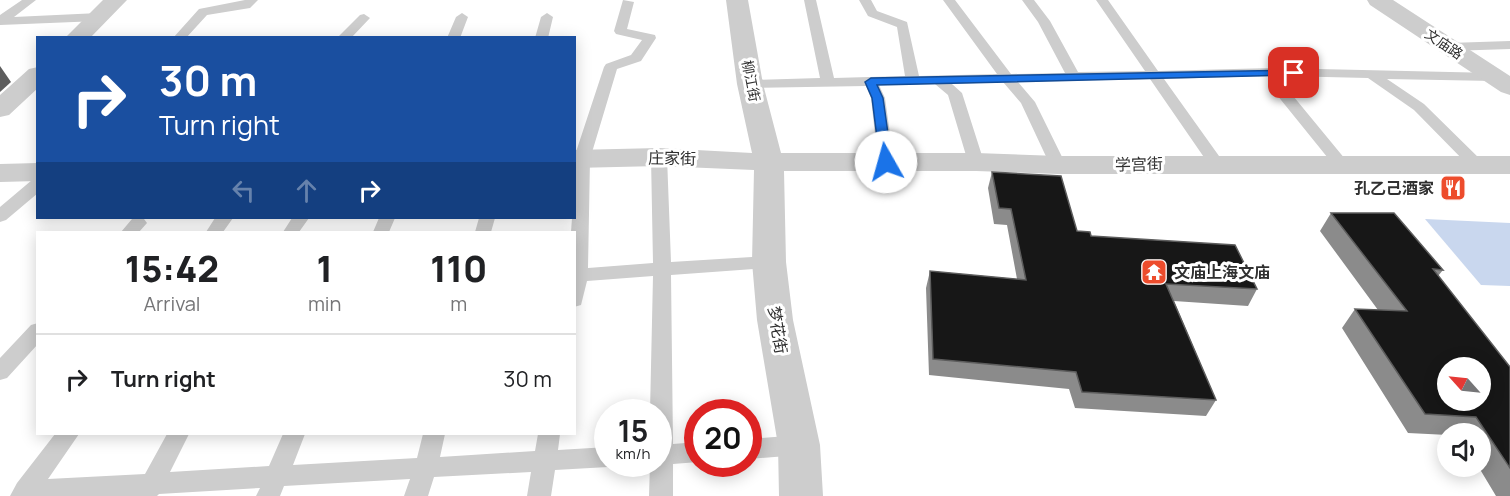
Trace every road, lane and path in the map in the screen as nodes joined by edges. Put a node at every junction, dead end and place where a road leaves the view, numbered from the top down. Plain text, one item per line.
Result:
1 (30, 0) edge
2 (116, 0) edge
3 (252, 0) edge
4 (737, 0) edge
5 (810, 0) edge
6 (865, 0) edge
7 (949, 0) edge
8 (1028, 0) edge
9 (1102, 0) edge
10 (1378, 0) edge
11 (628, 2) dead end
12 (99, 17) junction
13 (462, 17) dead end
14 (548, 17) dead end
15 (364, 18) dead end
16 (0, 21) edge
17 (78, 36) edge
18 (181, 36) edge
19 (346, 36) edge
20 (454, 36) edge
21 (542, 36) edge
22 (1510, 45) edge
23 (1449, 47) junction
24 (1274, 72) junction
25 (1371, 74) junction
26 (1155, 75) junction
27 (36, 76) edge
28 (1074, 77) junction
29 (1007, 78) junction
30 (939, 80) junction
31 (913, 81) junction
32 (828, 82) junction
33 (871, 82) junction
34 (1502, 82) edge
35 (750, 84) junction
36 (0, 109) edge
37 (659, 157) junction
38 (578, 159) edge
39 (769, 162) junction
40 (886, 162) junction
41 (976, 162) junction
42 (1216, 163) junction
43 (1058, 165) junction
44 (1342, 165) junction
45 (1478, 165) junction
46 (1510, 165) edge
47 (36, 172) edge
48 (0, 173) edge
49 (36, 186) edge
50 (0, 216) edge
51 (770, 262) junction
52 (662, 269) junction
53 (577, 274) edge
54 (36, 332) edge
55 (8, 353) edge
56 (36, 353) edge
57 (0, 372) edge
58 (660, 399) edge
59 (67, 435) edge
60 (177, 435) edge
61 (294, 435) edge
62 (434, 435) edge
63 (549, 435) edge
64 (799, 445) junction
65 (762, 448) edge
66 (594, 459) edge
67 (544, 461) junction
68 (426, 468) junction
69 (660, 477) edge
70 (272, 487) edge
71 (148, 490) edge
72 (23, 494) edge
73 (416, 496) edge
74 (539, 496) edge
75 (661, 496) edge
76 (801, 496) edge

1 - 16 lane
2 - 12 street
3 - 18 lane
4 - 35 street, 柳江街
5 - 32 lane
6 - 31 lane
7 - 29 lane
8 - 28 lane
9 - 26 lane
10 - 23 street, 文庙路
11 - 38 lane
12 - 16 lane
12 - 17 street
13 - 20 lane
14 - 21 lane
15 - 19 lane
22 - 23 lane
23 - 34 street, 文庙路
24 - 25 lane
24 - 26 lane
24 - 44 lane
25 - 34 lane
25 - 45 lane
26 - 28 lane
26 - 42 lane
27 - 36 street
28 - 29 lane
29 - 30 lane
29 - 43 lane
30 - 31 lane
30 - 41 lane
31 - 33 lane
32 - 33 lane
32 - 35 lane
33 - 40 lane
35 - 39 street, 柳江街
37 - 38 street, 庄家街
37 - 39 street, 庄家街
37 - 52 lane
38 - 53 lane
39 - 40 street, 学宫街
39 - 51 street, 梦花街
40 - 41 street, 学宫街
41 - 43 street, 学宫街
42 - 43 street, 学宫街
42 - 44 street, 学宫街
44 - 45 street, 学宫街
45 - 46 street, 学宫街
47 - 48 street
49 - 50 lane
51 - 52 lane
51 - 64 street, 梦花街
52 - 53 lane
52 - 58 lane
54 - 55 lane
55 - 56 lane
55 - 57 lane
59 - 72 lane
60 - 71 lane
61 - 70 lane
62 - 68 lane
63 - 67 lane
64 - 65 lane
64 - 76 street, 梦花街
66 - 67 lane
67 - 68 lane
67 - 74 lane
68 - 70 lane
68 - 73 lane
69 - 75 lane
70 - 71 lane
71 - 72 lane

